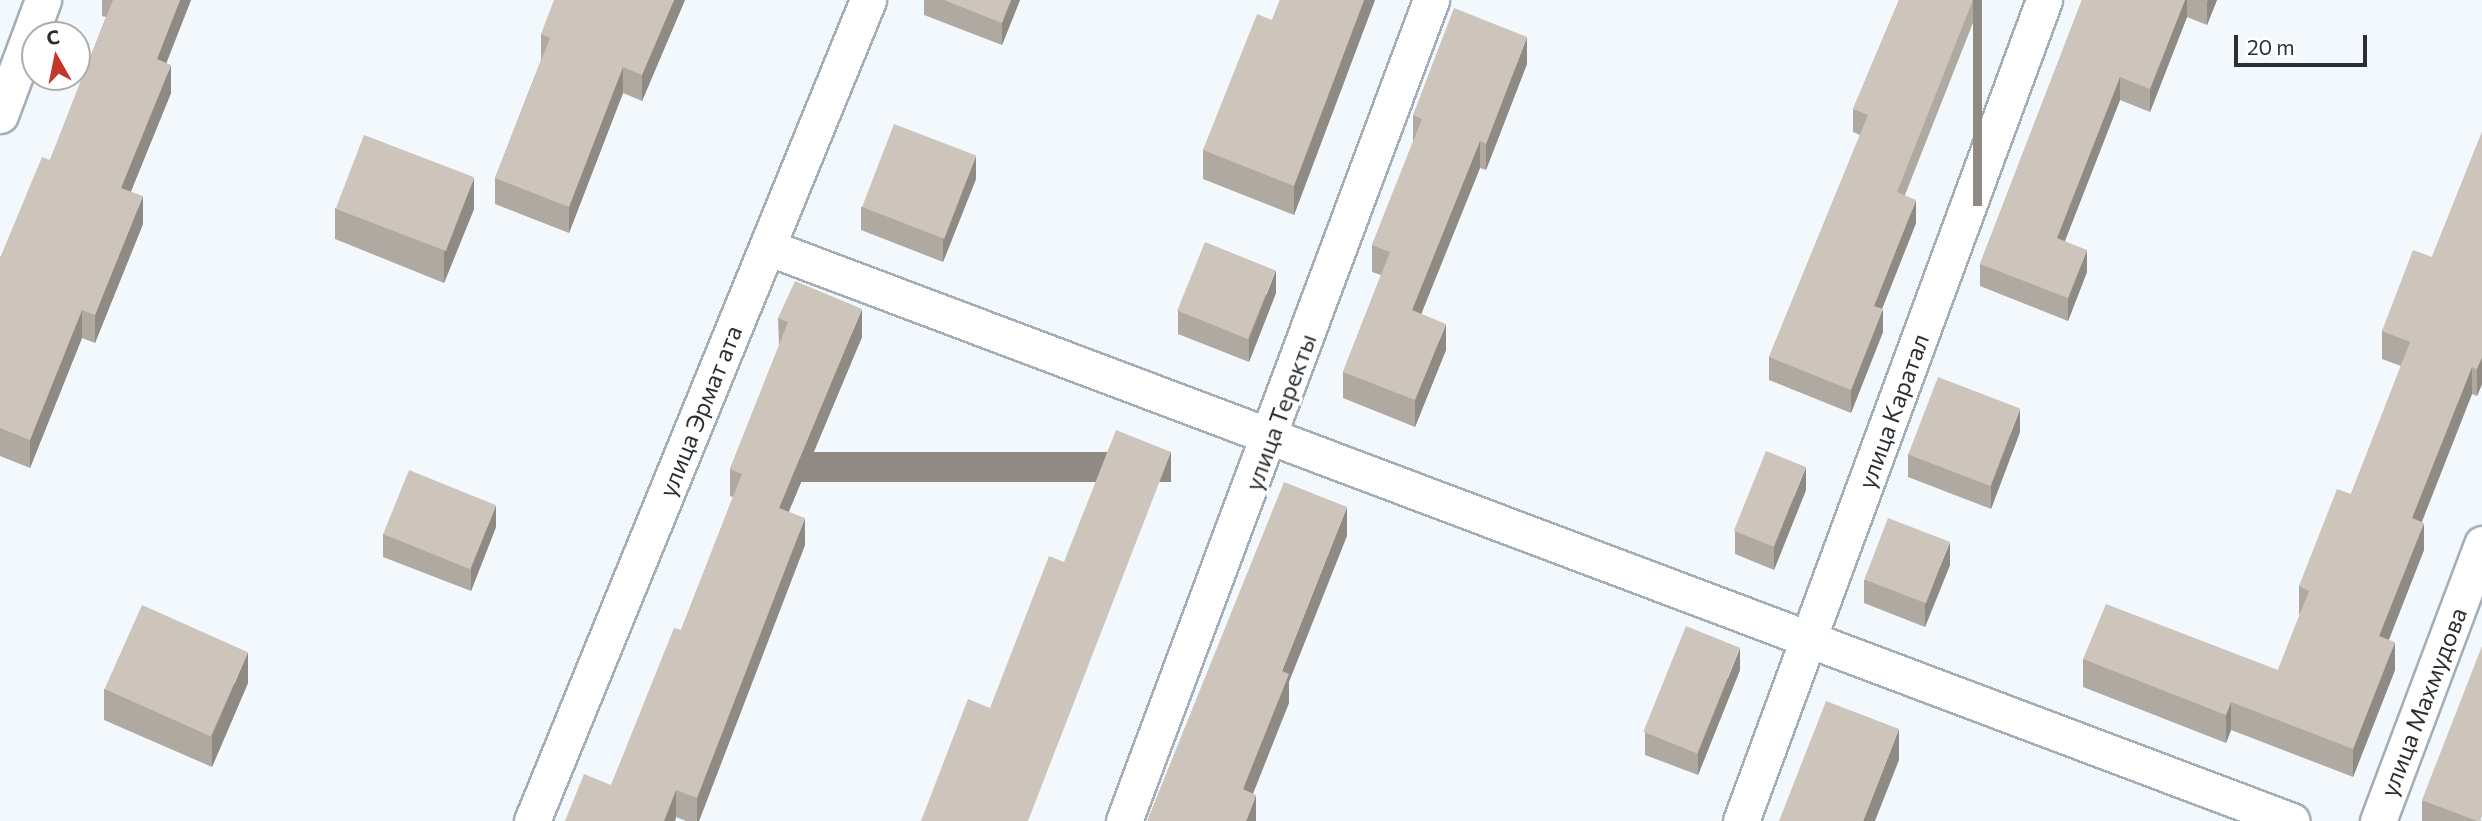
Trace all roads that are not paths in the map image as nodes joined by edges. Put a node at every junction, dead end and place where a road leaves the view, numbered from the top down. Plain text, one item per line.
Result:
1 (43, 0) edge
2 (868, 0) edge
3 (1431, 0) edge
4 (2044, 0) edge
5 (0, 115) edge
6 (767, 247) junction
7 (1271, 438) junction
8 (2482, 544) edge
9 (1810, 636) junction
10 (532, 821) edge
11 (1124, 821) edge
12 (1741, 821) edge
13 (2292, 821) edge
14 (2378, 821) edge

1 - 5 street
2 - 6 street, улица Эрмат ата
3 - 7 street, улица Теректы
4 - 9 street, улица Каратал
6 - 7 street
6 - 10 street, улица Эрмат ата
7 - 9 street
7 - 11 street, улица Теректы
8 - 14 street, улица Махмудова
9 - 12 street, улица Каратал
9 - 13 street

